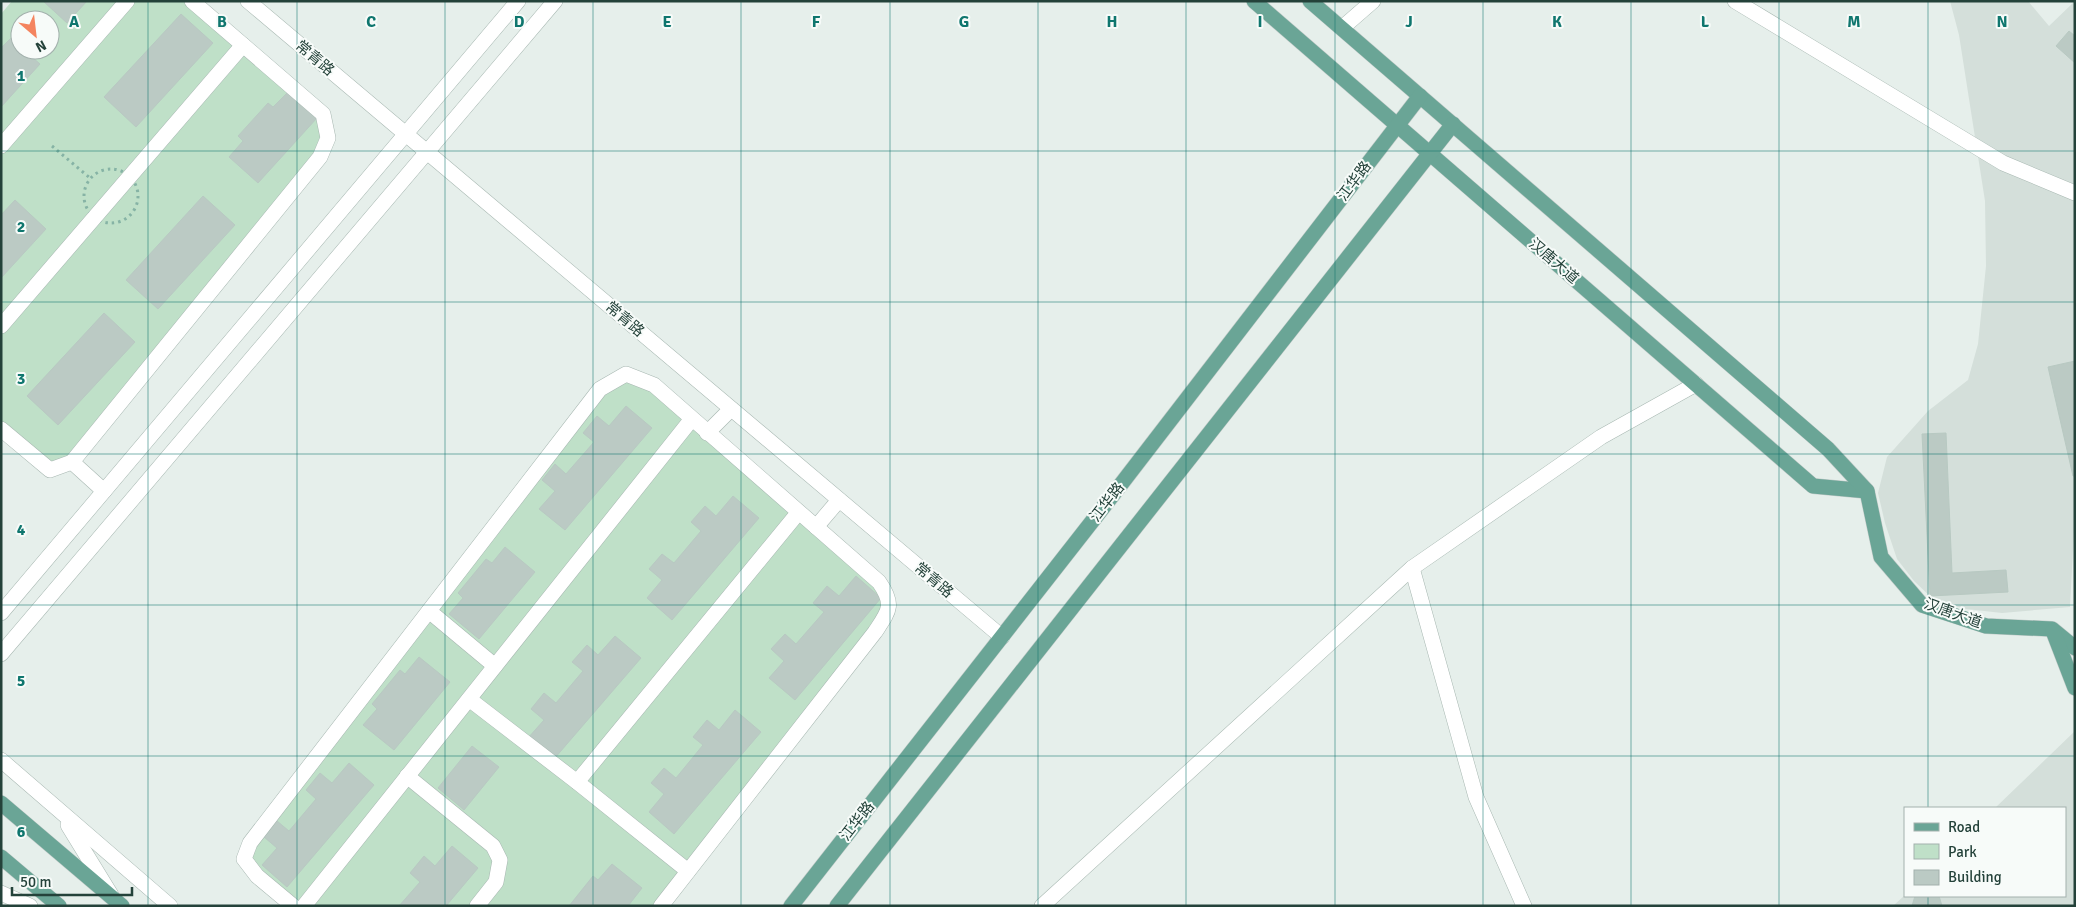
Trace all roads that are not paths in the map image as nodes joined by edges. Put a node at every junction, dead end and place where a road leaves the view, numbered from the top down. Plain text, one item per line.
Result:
1 (128, 1) edge
2 (192, 1) edge
3 (248, 1) edge
4 (518, 1) edge
5 (555, 1) edge
6 (1254, 1) edge
7 (1310, 1) edge
8 (1373, 1) edge
9 (1736, 1) edge
10 (1342, 28) junction
11 (243, 45) junction
12 (1420, 96) junction
13 (1453, 124) junction
14 (1397, 125) junction
15 (405, 134) junction
16 (1, 146) edge
17 (427, 152) junction
18 (1430, 154) junction
19 (2075, 193) edge
20 (1, 326) edge
21 (1696, 384) junction
22 (731, 408) junction
23 (692, 420) junction
24 (1, 429) edge
25 (707, 433) junction
26 (72, 462) junction
27 (104, 491) junction
28 (1867, 491) junction
29 (839, 500) junction
30 (798, 513) junction
31 (816, 528) junction
32 (1412, 568) junction
33 (429, 611) junction
34 (1, 613) edge
35 (2052, 629) junction
36 (1002, 637) junction
37 (2075, 648) edge
38 (1, 654) edge
39 (495, 666) junction
40 (2075, 688) edge
41 (469, 699) junction
42 (1, 760) edge
43 (407, 776) junction
44 (577, 782) junction
45 (1, 803) edge
46 (61, 813) junction
47 (1, 857) edge
48 (688, 871) junction
49 (1, 893) edge
50 (1, 900) edge
51 (118, 902) edge
52 (8, 906) edge
53 (30, 906) edge
54 (58, 906) edge
55 (170, 906) edge
56 (293, 906) edge
57 (304, 906) edge
58 (477, 906) edge
59 (661, 906) edge
60 (791, 906) edge
61 (837, 906) edge
62 (1042, 906) edge
63 (1524, 906) edge

1 - 16 street
2 - 11 street
3 - 15 street, 常青路
4 - 15 street
5 - 17 street
6 - 14 main road, 汉唐大道
7 - 10 main road
8 - 10 street
9 - 19 street
10 - 12 main road
11 - 20 street
11 - 26 street
12 - 13 main road
12 - 14 main road, 江华路
13 - 18 main road
13 - 28 main road
14 - 18 main road, 汉唐大道
14 - 36 main road, 江华路
15 - 17 street, 常青路
15 - 27 street
17 - 22 street, 常青路
17 - 38 street
18 - 21 main road, 汉唐大道
18 - 61 main road
21 - 28 main road, 汉唐大道
21 - 32 street
22 - 25 street
22 - 29 street, 常青路
23 - 25 street
23 - 33 street
23 - 39 street
24 - 26 street
25 - 30 street
26 - 27 street
27 - 34 street
28 - 35 main road, 汉唐大道
29 - 31 street
29 - 36 street, 常青路
30 - 31 street
30 - 44 street
31 - 48 street
32 - 62 street
32 - 63 street
33 - 39 street
33 - 56 street
35 - 37 main road
35 - 40 main road
36 - 60 main road, 江华路
39 - 41 street
41 - 43 street
41 - 44 street
42 - 46 street
43 - 57 street
43 - 58 street
44 - 48 street
45 - 51 main road
46 - 51 street
46 - 55 street
47 - 54 main road
48 - 59 street
49 - 53 street
50 - 52 street

